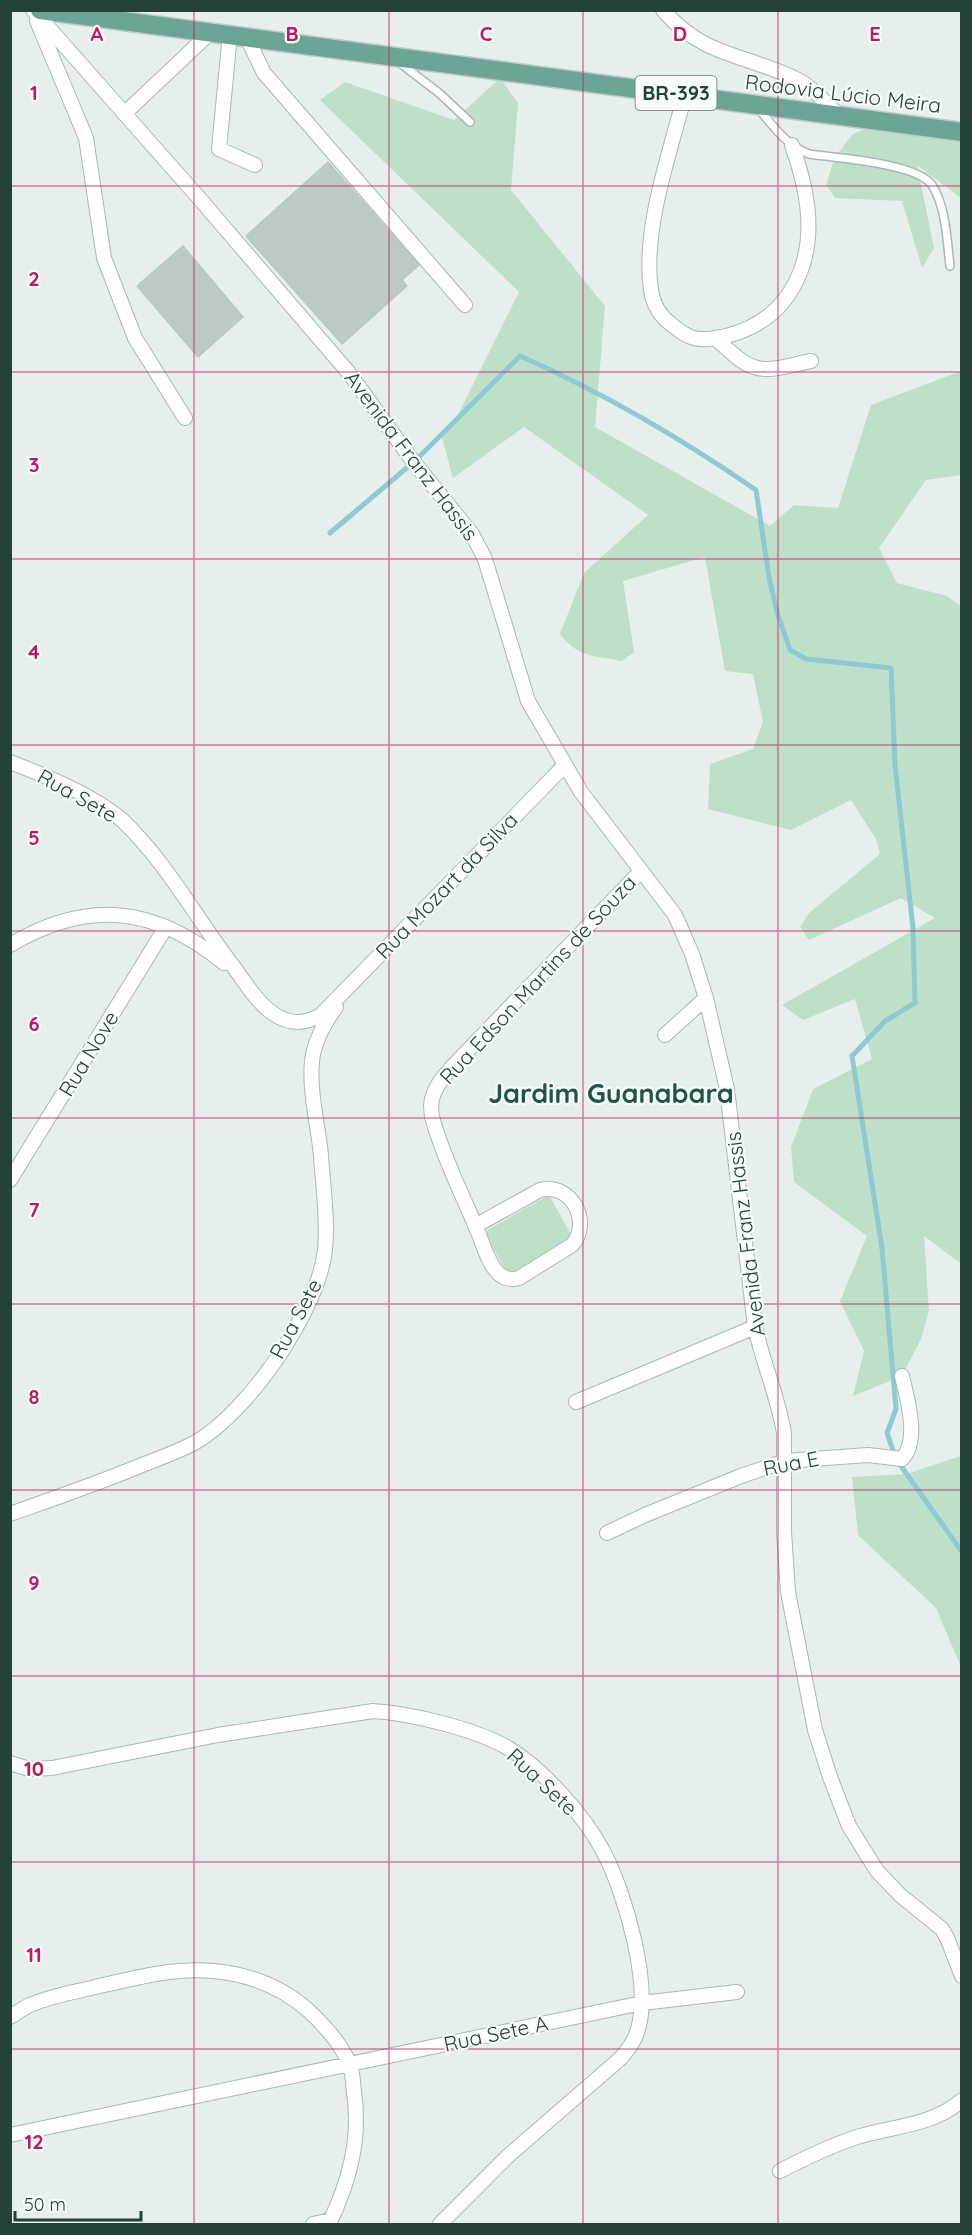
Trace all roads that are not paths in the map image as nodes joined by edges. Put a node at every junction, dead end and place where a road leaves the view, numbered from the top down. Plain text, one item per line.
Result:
1 (33, 10) edge
2 (40, 10) edge
3 (663, 10) edge
4 (211, 32) junction
5 (238, 35) junction
6 (391, 56) junction
7 (685, 94) junction
8 (756, 106) junction
9 (124, 114) junction
10 (840, 117) junction
11 (470, 122) dead end
12 (962, 132) edge
13 (792, 145) junction
14 (255, 165) dead end
15 (950, 266) dead end
16 (465, 305) dead end
17 (715, 338) junction
18 (811, 361) dead end
19 (185, 418) dead end
20 (10, 762) edge
21 (564, 766) junction
22 (641, 871) junction
23 (166, 927) junction
24 (10, 945) edge
25 (240, 975) junction
26 (356, 979) junction
27 (706, 998) junction
28 (330, 1005) joint
29 (665, 1035) dead end
30 (10, 1180) edge
31 (476, 1226) junction
32 (755, 1327) junction
33 (902, 1376) dead end
34 (576, 1402) dead end
35 (785, 1461) junction
36 (10, 1514) edge
37 (607, 1533) dead end
38 (10, 1763) edge
39 (962, 1976) edge
40 (737, 1992) dead end
41 (642, 2003) junction
42 (10, 2017) edge
43 (350, 2065) junction
44 (962, 2100) edge
45 (10, 2135) edge
46 (780, 2171) dead end
47 (330, 2222) edge
48 (313, 2224) edge
49 (440, 2224) edge

1 - 9 street, Avenida Franz Hassis
1 - 19 street
2 - 4 main road, Rodovia Lúcio Meira / BR-393
3 - 10 street
4 - 5 main road, Rodovia Lúcio Meira / BR-393
4 - 9 street
5 - 6 main road, Rodovia Lúcio Meira / BR-393
5 - 14 street
5 - 16 street
6 - 7 main road, Rodovia Lúcio Meira / BR-393
6 - 11 lane
7 - 8 main road, Rodovia Lúcio Meira / BR-393
7 - 17 street
8 - 10 main road, Rodovia Lúcio Meira / BR-393
8 - 13 lane
9 - 21 street, Avenida Franz Hassis
10 - 12 main road, Rodovia Lúcio Meira / BR-393
13 - 15 lane
13 - 17 street
17 - 18 street
20 - 25 street, Rua Sete
21 - 22 street, Avenida Franz Hassis
21 - 26 street, Rua Mozart da Silva
22 - 27 street, Avenida Franz Hassis
22 - 31 street, Rua Edson Martins de Souza
23 - 24 street
23 - 25 street
23 - 30 street, Rua Nove
25 - 28 street, Rua Sete
26 - 28 street, Rua Mozart da Silva
26 - 36 street, Rua Sete
27 - 29 street
27 - 32 street, Avenida Franz Hassis
31 - 31 street, Rua Edson Martins de Souza
32 - 34 street
32 - 35 street, Avenida Franz Hassis
33 - 35 street, Rua E
35 - 37 street, Rua E
35 - 39 street, Avenida Franz Hassis
38 - 41 street, Rua Sete
40 - 41 street, Rua Sete A
41 - 43 street, Rua Sete A
41 - 49 street, Rua Sete
42 - 43 street
43 - 45 street, Rua Sete A
43 - 47 street
44 - 46 street
47 - 48 street

